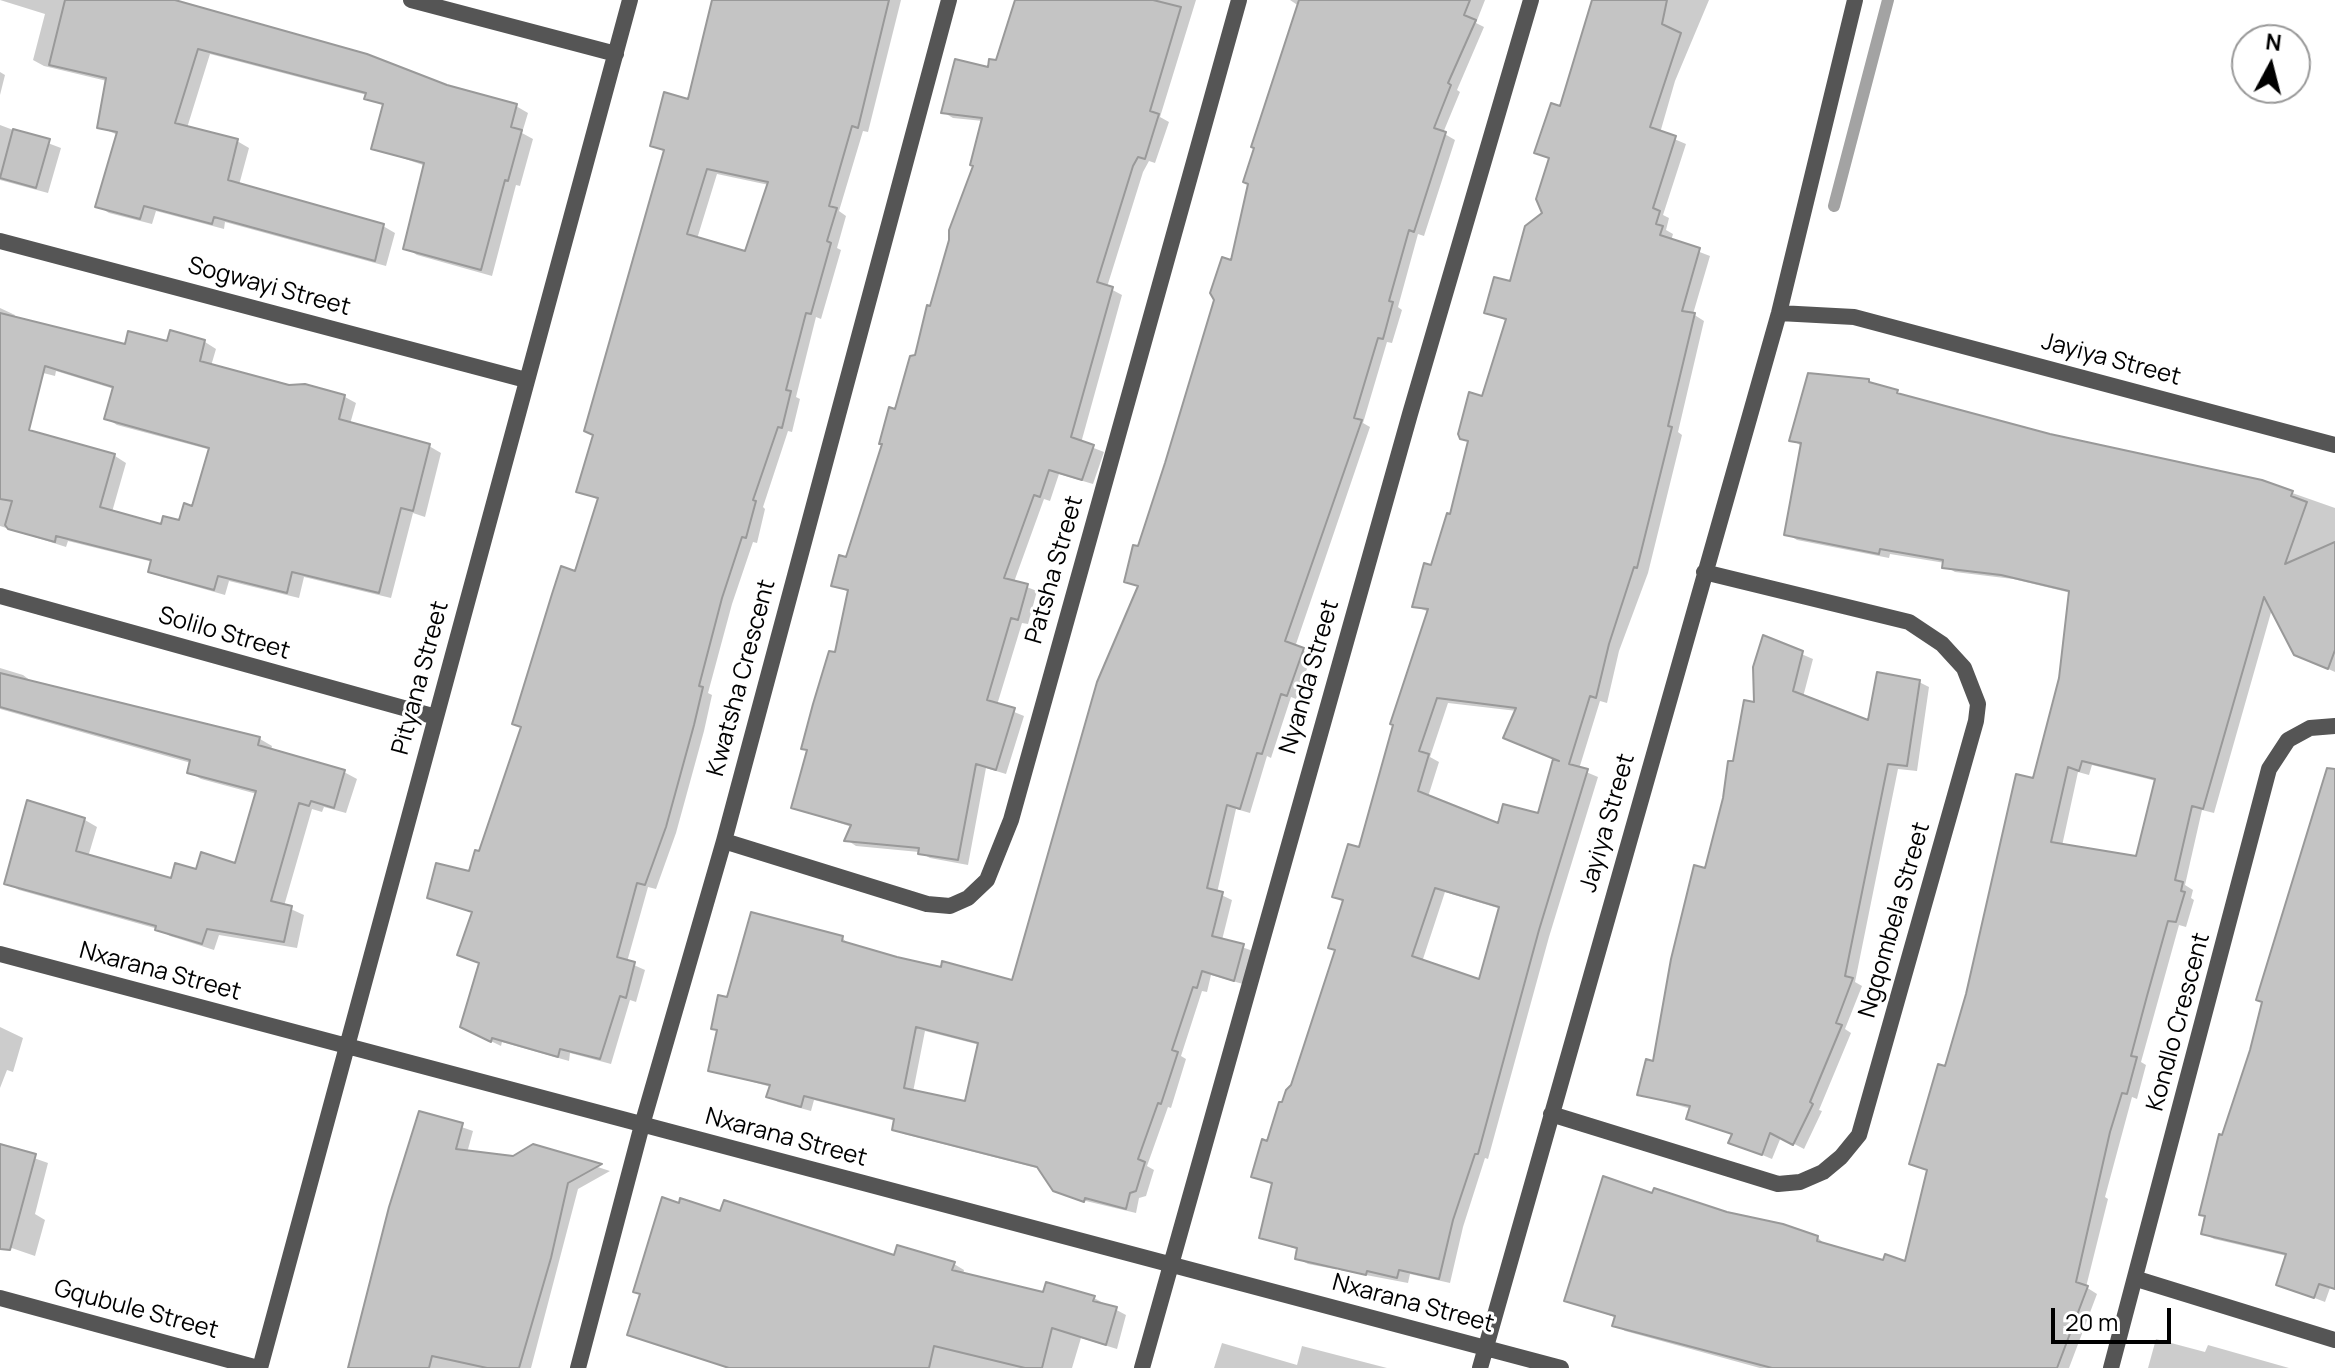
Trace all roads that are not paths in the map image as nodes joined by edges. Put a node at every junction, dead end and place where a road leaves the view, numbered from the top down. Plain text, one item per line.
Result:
1 (411, 0) edge
2 (630, 0) edge
3 (949, 0) edge
4 (1239, 0) edge
5 (1531, 0) edge
6 (1855, 0) edge
7 (616, 54) junction
8 (0, 241) edge
9 (1779, 313) junction
10 (526, 380) junction
11 (2335, 445) edge
12 (1704, 572) junction
13 (0, 596) edge
14 (436, 717) junction
15 (2335, 726) edge
16 (724, 841) junction
17 (0, 954) edge
18 (347, 1048) junction
19 (1551, 1114) junction
20 (642, 1125) junction
21 (1169, 1263) junction
22 (2137, 1279) junction
23 (0, 1298) edge
24 (2335, 1340) edge
25 (1485, 1348) junction
26 (259, 1368) edge
27 (578, 1368) edge
28 (1142, 1368) edge
29 (1480, 1368) edge
30 (1561, 1368) edge
31 (2111, 1368) edge

1 - 7 street
2 - 7 street, Pityana Street
3 - 16 street, Kwatsha Crescent
4 - 16 street, Patsha Street
5 - 21 street, Nyanda Street
6 - 9 street, Jayiya Street
7 - 10 street, Pityana Street
8 - 10 street, Sogwayi Street
9 - 11 street, Jayiya Street
9 - 12 street, Jayiya Street
10 - 14 street, Pityana Street
12 - 19 street, Jayiya Street
12 - 19 street, Ngqombela Street
13 - 14 street, Solilo Street
14 - 18 street, Pityana Street
15 - 22 street, Kondlo Crescent
16 - 20 street, Kwatsha Crescent
17 - 18 street, Nxarana Street
18 - 20 street, Nxarana Street
18 - 26 street, Pityana Street
19 - 25 street, Jayiya Street
20 - 21 street, Nxarana Street
20 - 27 street, Kwatsha Crescent
21 - 25 street, Nxarana Street
21 - 28 street, Nyanda Street
22 - 24 street
22 - 31 street, Kondlo Crescent
23 - 26 street, Gqubule Street
25 - 29 street, Jayiya Street
25 - 30 street, Nxarana Street

